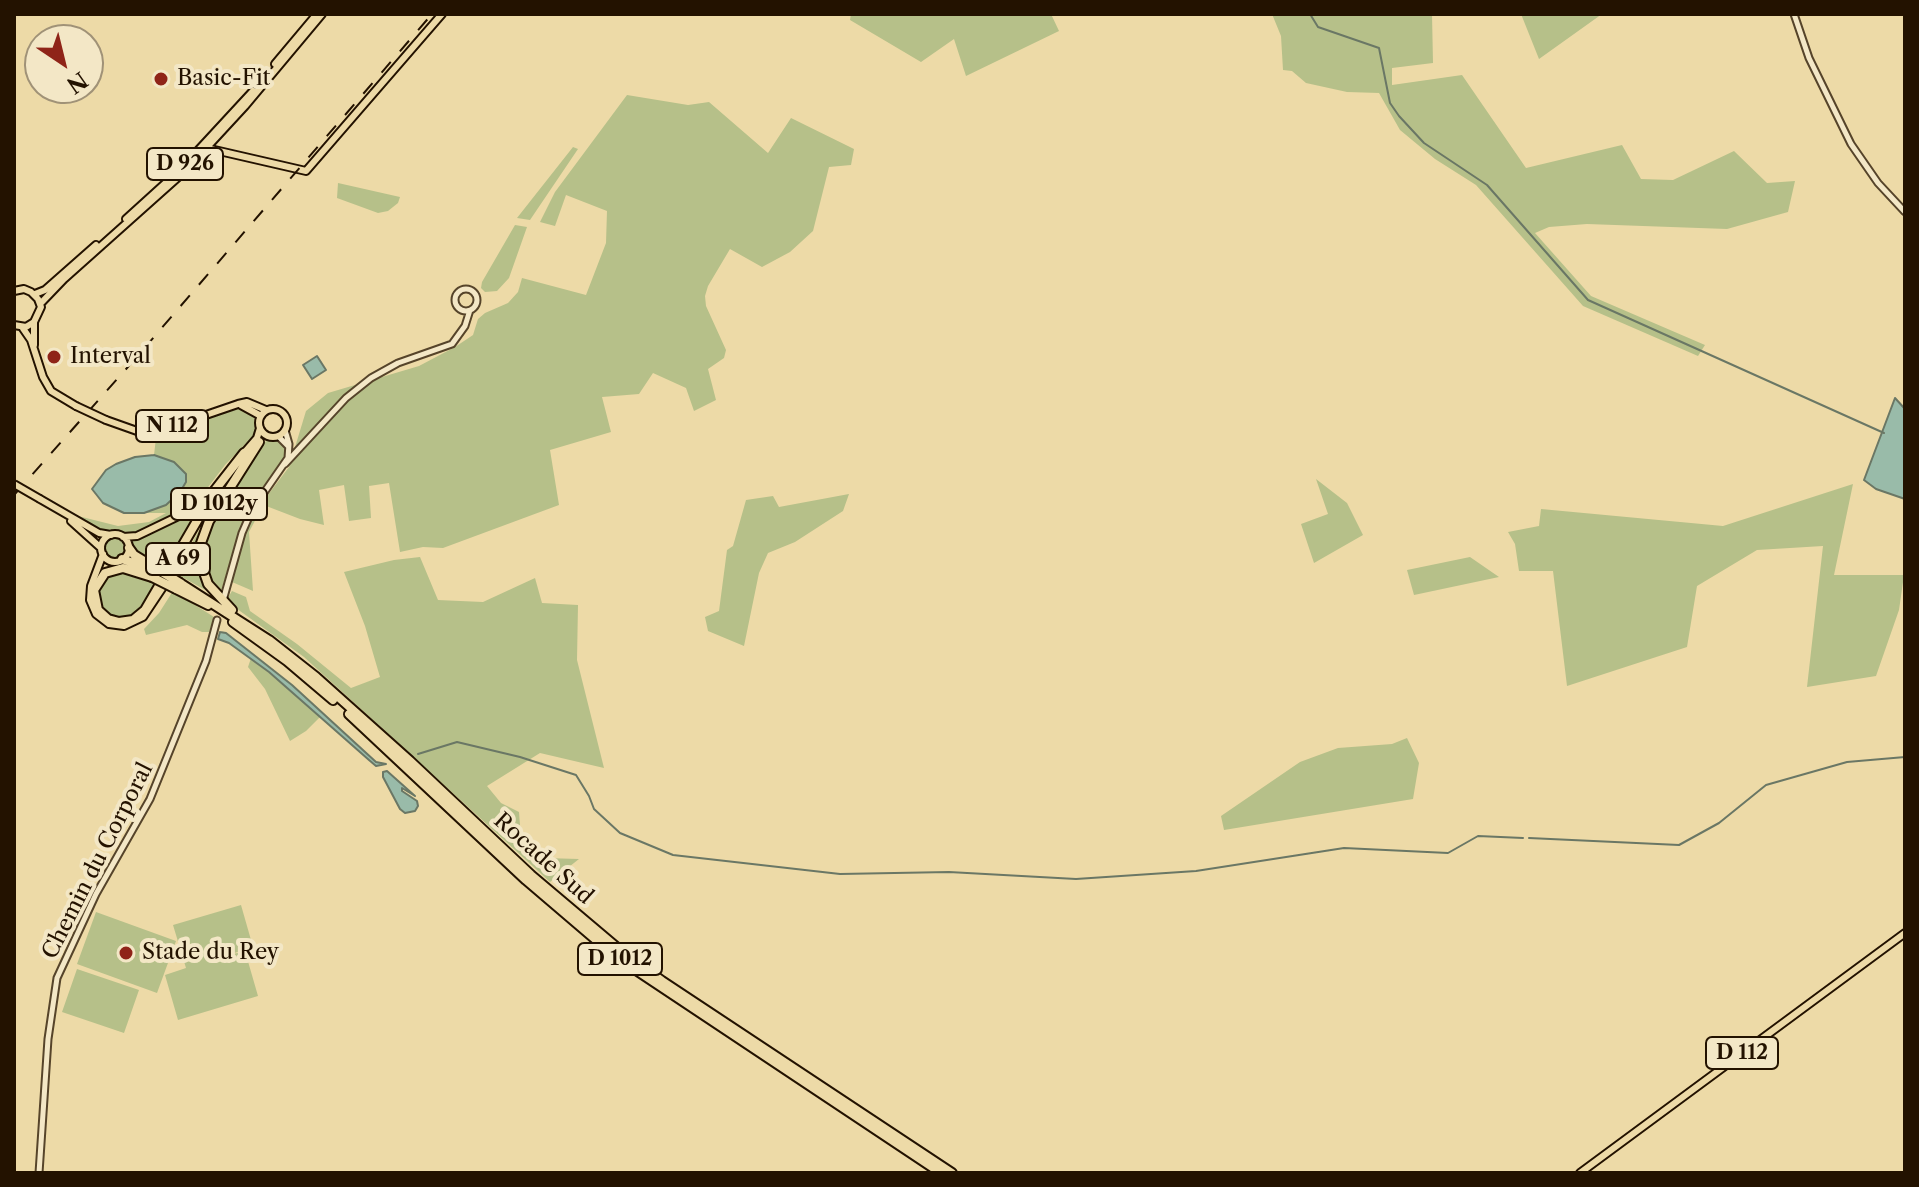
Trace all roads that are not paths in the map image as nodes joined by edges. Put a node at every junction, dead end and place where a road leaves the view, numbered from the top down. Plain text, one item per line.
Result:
1 (319, 14) edge
2 (442, 14) edge
3 (1794, 14) edge
4 (213, 141) junction
5 (206, 148) junction
6 (225, 153) junction
7 (1905, 212) edge
8 (14, 291) edge
9 (35, 294) junction
10 (40, 304) junction
11 (467, 310) junction
12 (34, 322) junction
13 (18, 326) edge
14 (34, 348) junction
15 (264, 413) junction
16 (260, 428) junction
17 (285, 430) junction
18 (278, 436) junction
19 (263, 439) junction
20 (289, 448) junction
21 (244, 453) junction
22 (285, 464) junction
23 (14, 484) edge
24 (62, 513) junction
25 (111, 535) junction
26 (123, 537) junction
27 (129, 548) junction
28 (102, 551) junction
29 (122, 559) junction
30 (155, 573) junction
31 (178, 586) junction
32 (224, 597) dead end
33 (217, 620) dead end
34 (269, 640) junction
35 (1905, 933) edge
36 (39, 1173) edge
37 (941, 1173) edge
38 (952, 1173) edge
39 (1580, 1173) edge

1 - 4 main road, D 926
1 - 9 main road, D 926
2 - 6 main road
3 - 7 street
4 - 5 main road, D 926
4 - 6 main road
5 - 6 main road
5 - 10 main road, D 926
8 - 9 main road
9 - 10 main road
10 - 12 main road, D 926
11 - 11 street
11 - 22 street
12 - 13 main road
12 - 14 main road, N 112
13 - 14 main road, N 112
14 - 15 main road, N 112, bridge
15 - 16 main road
15 - 17 main road
16 - 19 main road
16 - 21 main road
17 - 18 main road
17 - 20 street
18 - 19 main road
18 - 20 street
19 - 28 main road, A 69
19 - 34 highway, D 1012y
20 - 22 street
21 - 26 main road, A 69
21 - 30 highway, A 69
22 - 32 street
23 - 24 main road, bridge
24 - 25 main road
24 - 28 main road
25 - 26 main road
25 - 28 main road
26 - 27 main road
27 - 29 main road
27 - 30 highway, Rocade Sud / D 1012
28 - 29 main road
29 - 30 highway, Rocade Sud / D 1012
30 - 31 highway, Rocade Sud / D 1012, bridge
31 - 34 highway, Rocade Sud / D 1012
31 - 37 highway, Rocade Sud / D 1012
33 - 36 street, Chemin du Corporal
34 - 38 highway, Rocade Sud / D 1012
35 - 39 main road, D 112

